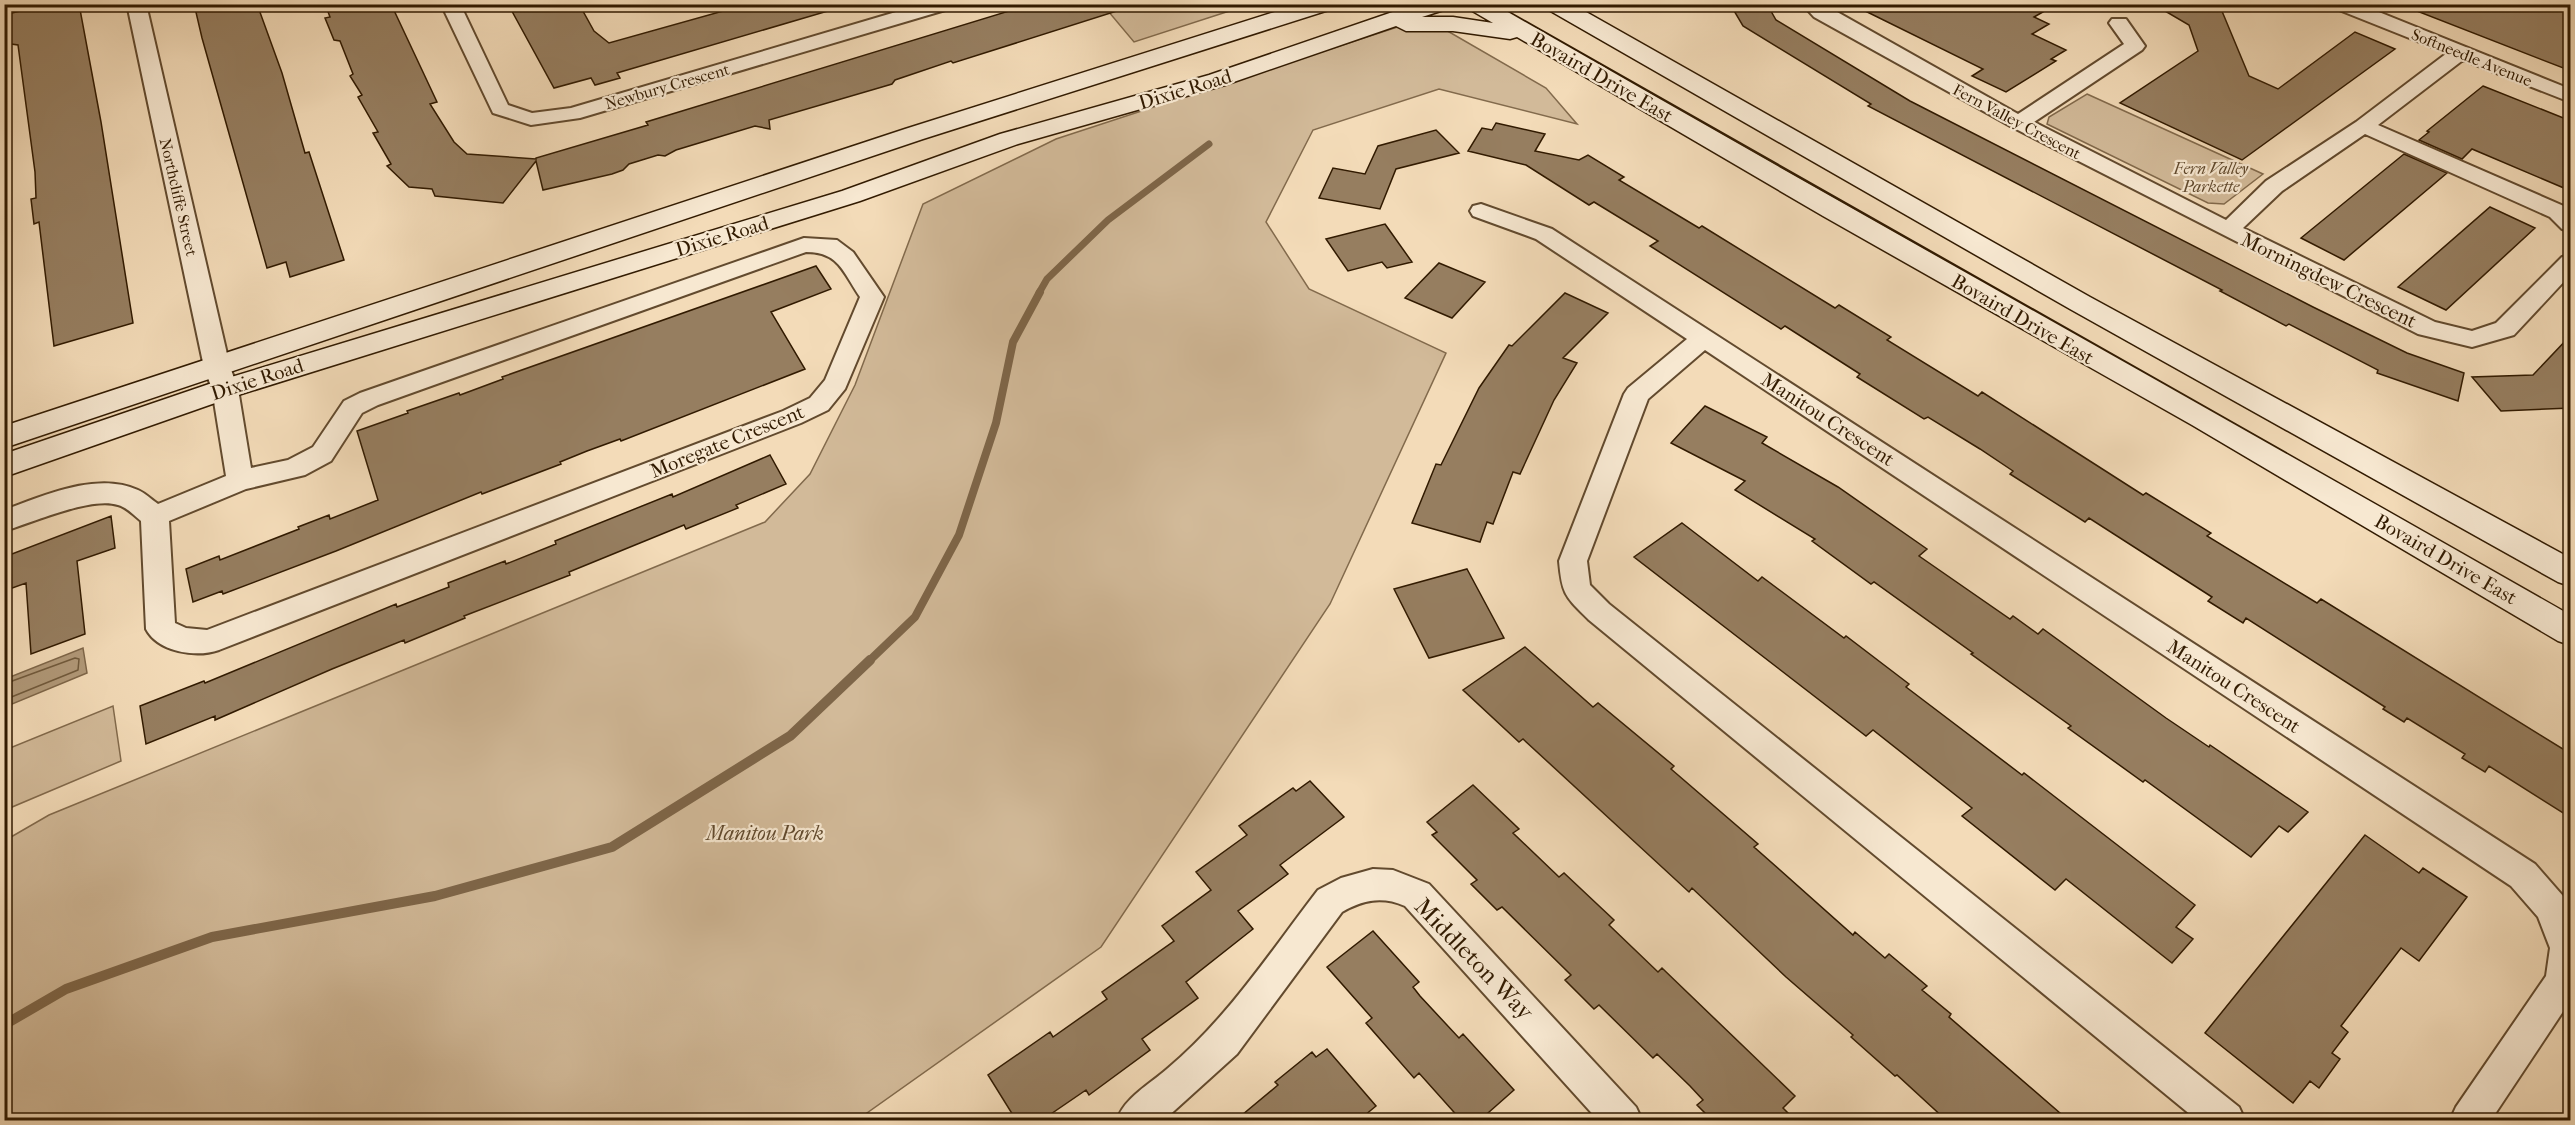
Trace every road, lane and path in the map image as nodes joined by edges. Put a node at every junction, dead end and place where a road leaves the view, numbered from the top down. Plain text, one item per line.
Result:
1 (136, 4) edge
2 (450, 4) edge
3 (945, 4) edge
4 (1324, 4) edge
5 (1439, 4) edge
6 (1477, 4) edge
7 (1811, 4) edge
8 (2341, 4) edge
9 (1563, 7) edge
10 (2119, 23) dead end
11 (1381, 24) junction
12 (1536, 39) junction
13 (2460, 53) junction
14 (2571, 96) edge
15 (2019, 123) junction
16 (2363, 126) junction
17 (1481, 211) dead end
18 (2571, 224) edge
19 (2228, 230) junction
20 (2571, 262) edge
21 (1704, 338) junction
22 (221, 378) junction
23 (4, 437) edge
24 (4, 466) edge
25 (240, 481) junction
26 (155, 516) junction
27 (4, 521) edge
28 (2571, 573) edge
29 (2571, 631) edge
30 (1136, 1120) edge
31 (1623, 1120) edge
32 (2226, 1120) edge
33 (2469, 1120) edge

1 - 22 street, Northcliffe Street
2 - 3 street, Newbury Crescent
4 - 22 main road, Dixie Road
5 - 11 main road, Dixie Road
6 - 12 main road, Bovaird Drive East
7 - 15 street, Fern Valley Crescent
8 - 13 street, Softneedle Avenue
9 - 28 main road, Bovaird Drive East
10 - 15 street
11 - 12 main road
11 - 22 main road, Dixie Road
12 - 29 main road, Bovaird Drive East
13 - 14 street, Softneedle Avenue
13 - 16 street, Morningdew Crescent
15 - 19 street, Fern Valley Crescent
16 - 18 street
16 - 19 street, Morningdew Crescent
17 - 21 street, Manitou Crescent
19 - 20 street, Morningdew Crescent
21 - 32 street
21 - 33 street, Manitou Crescent
22 - 23 main road, Dixie Road
22 - 24 main road, Dixie Road
22 - 25 street
25 - 26 street, Moregate Crescent
25 - 26 street, Moregate Crescent
26 - 27 street
30 - 31 street, Middleton Way

